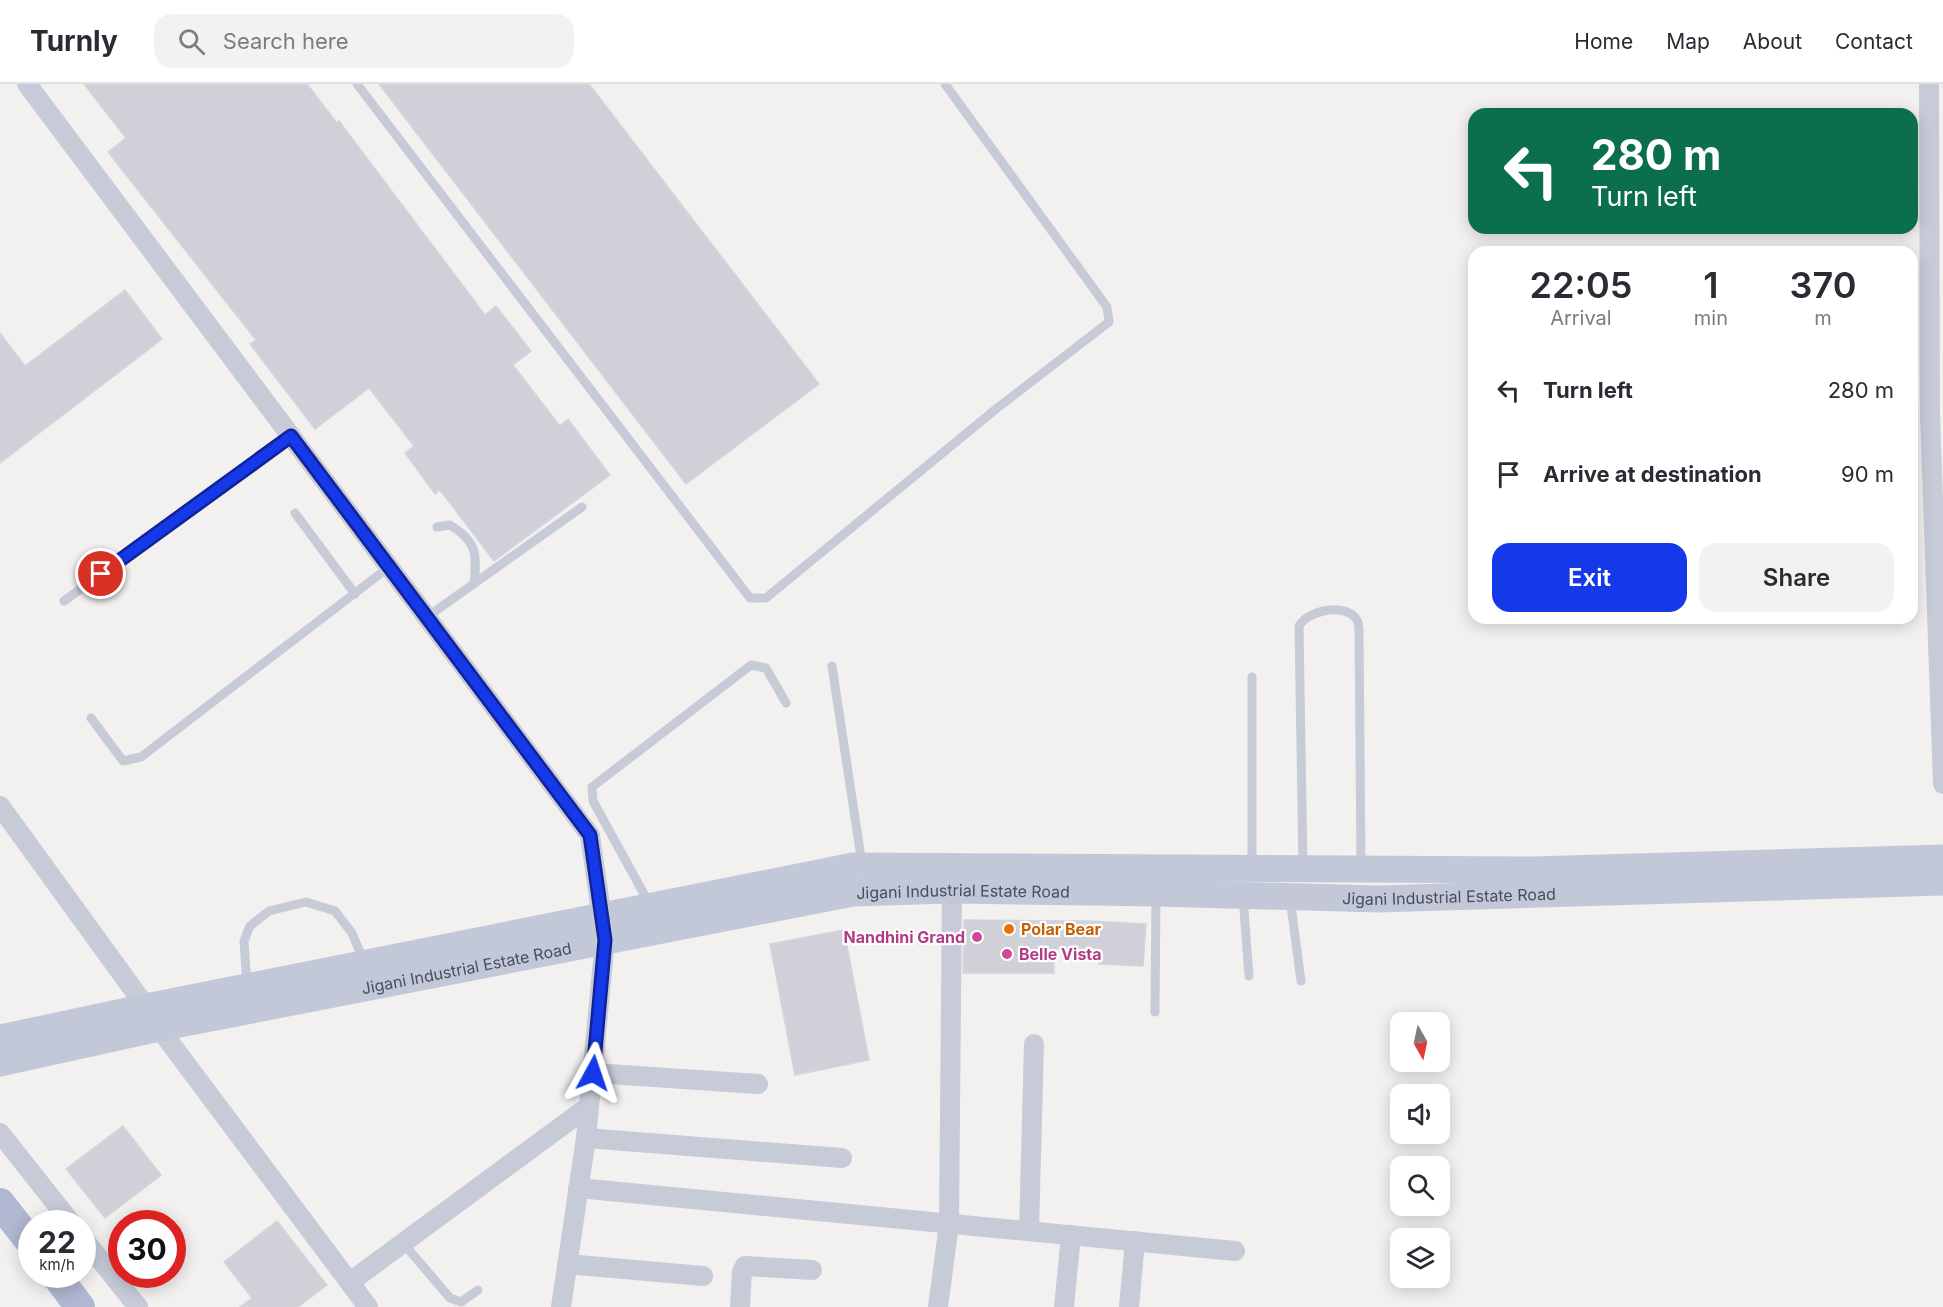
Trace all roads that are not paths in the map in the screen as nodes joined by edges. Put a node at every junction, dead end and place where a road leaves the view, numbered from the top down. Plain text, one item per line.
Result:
1 (27, 84) edge
2 (357, 84) edge
3 (945, 84) edge
4 (1929, 84) edge
5 (291, 436) junction
6 (582, 507) dead end
7 (295, 513) dead end
8 (437, 527) dead end
9 (389, 567) junction
10 (474, 584) junction
11 (355, 594) junction
12 (64, 601) dead end
13 (427, 618) junction
14 (832, 666) dead end
15 (1252, 677) dead end
16 (786, 703) dead end
17 (91, 718) dead end
18 (1943, 784) edge
19 (592, 801) junction
20 (0, 806) edge
21 (574, 814) junction
22 (1943, 858) edge
23 (863, 866) junction
24 (1252, 869) junction
25 (1303, 869) junction
26 (1362, 870) junction
27 (1943, 882) edge
28 (952, 890) junction
29 (1156, 892) junction
30 (1242, 894) junction
31 (1290, 896) junction
32 (651, 907) junction
33 (603, 929) junction
34 (365, 964) junction
35 (1249, 976) dead end
36 (1301, 981) dead end
37 (248, 987) junction
38 (1155, 1012) dead end
39 (153, 1017) junction
40 (0, 1038) edge
41 (1034, 1044) dead end
42 (0, 1063) edge
43 (593, 1073) junction
44 (758, 1084) dead end
45 (590, 1106) junction
46 (0, 1134) edge
47 (586, 1138) junction
48 (842, 1158) dead end
49 (578, 1188) junction
50 (0, 1203) edge
51 (61, 1210) edge
52 (949, 1224) junction
53 (18, 1226) edge
54 (1029, 1231) junction
55 (1071, 1235) junction
56 (1135, 1241) junction
57 (403, 1243) junction
58 (1235, 1251) dead end
59 (96, 1254) edge
60 (567, 1264) junction
61 (812, 1270) dead end
62 (703, 1276) dead end
63 (350, 1282) junction
64 (66, 1288) edge
65 (478, 1290) dead end
66 (80, 1307) edge
67 (138, 1307) edge
68 (368, 1307) edge
69 (561, 1307) edge
70 (740, 1307) edge
71 (938, 1307) edge
72 (1064, 1307) edge
73 (1129, 1307) edge

1 - 5 street
2 - 3 lane
4 - 18 street
5 - 9 street
5 - 12 lane
6 - 10 lane
7 - 11 lane
8 - 10 lane
9 - 11 lane
9 - 13 street
10 - 13 lane
11 - 17 lane
13 - 21 street
14 - 23 lane
15 - 24 lane
16 - 19 lane
19 - 21 lane
19 - 32 lane
20 - 39 street
21 - 33 street
22 - 26 main road, Jigani Industrial Estate Road
23 - 24 main road, Jigani Industrial Estate Road
23 - 32 main road, Jigani Industrial Estate Road
24 - 25 main road, Jigani Industrial Estate Road
25 - 26 main road, Jigani Industrial Estate Road
25 - 26 lane
27 - 31 main road, Jigani Industrial Estate Road
28 - 29 main road, Jigani Industrial Estate Road
28 - 33 main road, Jigani Industrial Estate Road
28 - 52 street
29 - 30 main road, Jigani Industrial Estate Road
29 - 38 lane
30 - 31 main road, Jigani Industrial Estate Road
30 - 35 lane
31 - 36 lane
32 - 33 main road, Jigani Industrial Estate Road
33 - 34 main road, Jigani Industrial Estate Road
33 - 39 main road, Jigani Industrial Estate Road
33 - 43 street
34 - 37 main road, Jigani Industrial Estate Road
34 - 37 lane
37 - 39 main road, Jigani Industrial Estate Road
39 - 40 main road, Jigani Industrial Estate Road
39 - 42 main road, Jigani Industrial Estate Road
39 - 63 street
41 - 54 street
43 - 44 street
43 - 45 street
45 - 47 street
45 - 57 street
46 - 51 street
47 - 48 street
47 - 49 street
49 - 52 street
49 - 60 street
50 - 53 main road
52 - 54 street
52 - 71 street
54 - 55 street
55 - 56 street
55 - 72 street
56 - 58 street
56 - 73 street
57 - 63 street
57 - 65 lane
59 - 67 street
60 - 62 street
60 - 69 street
61 - 70 street
63 - 68 street
64 - 66 main road

